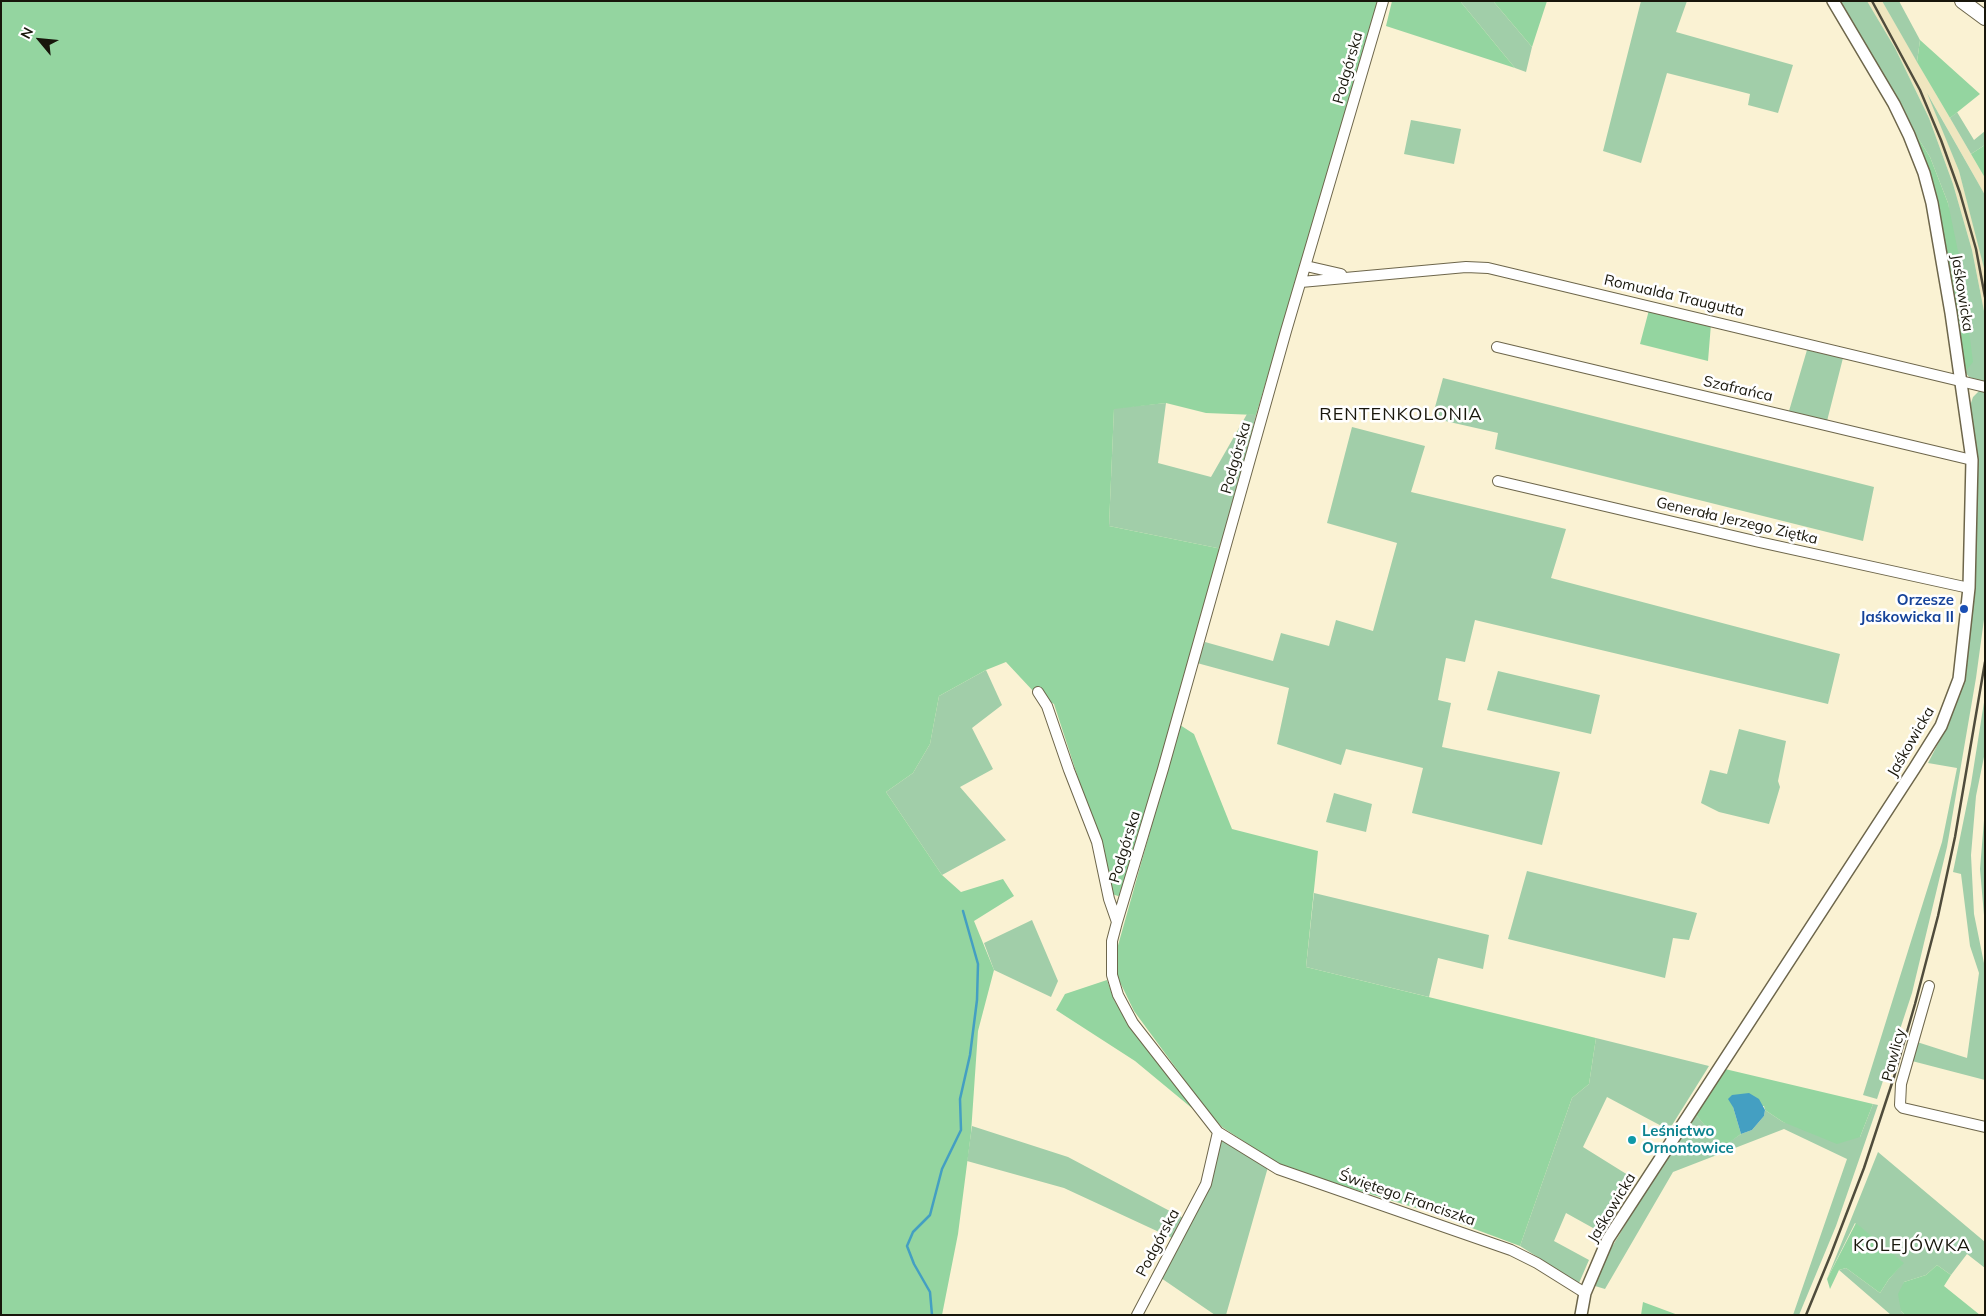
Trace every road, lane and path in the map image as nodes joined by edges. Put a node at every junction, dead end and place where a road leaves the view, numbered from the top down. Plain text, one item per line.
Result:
1 (1383, 1) edge
2 (1833, 1) edge
3 (1962, 1) edge
4 (1985, 18) edge
5 (1306, 266) junction
6 (1352, 276) junction
7 (1301, 282) junction
8 (1497, 347) dead end
9 (1961, 381) junction
10 (1985, 387) edge
11 (1972, 460) junction
12 (1498, 481) dead end
13 (1969, 588) junction
14 (1038, 692) dead end
15 (1117, 922) junction
16 (1929, 986) dead end
17 (1985, 1127) edge
18 (1218, 1132) junction
19 (1585, 1293) junction
20 (1137, 1315) edge
21 (1581, 1315) edge

1 - 5 street, Podgórska
2 - 9 street, Jaśkowicka
3 - 4 main road
5 - 6 street, Romualda Traugutta
5 - 7 street, Podgórska
6 - 7 street, Romualda Traugutta
6 - 9 street, Romualda Traugutta
7 - 15 street, Podgórska
8 - 11 street, Szafrańca
9 - 10 street, Romualda Traugutta
9 - 11 street, Jaśkowicka
11 - 13 street, Jaśkowicka
12 - 13 street, Generała Jerzego Ziętka
13 - 19 street, Jaśkowicka
14 - 15 street, Podgórska
15 - 18 street, Podgórska
16 - 17 street, Pawlicy
18 - 19 street, Świętego Franciszka
18 - 20 street, Podgórska
19 - 21 street, Jaśkowicka

